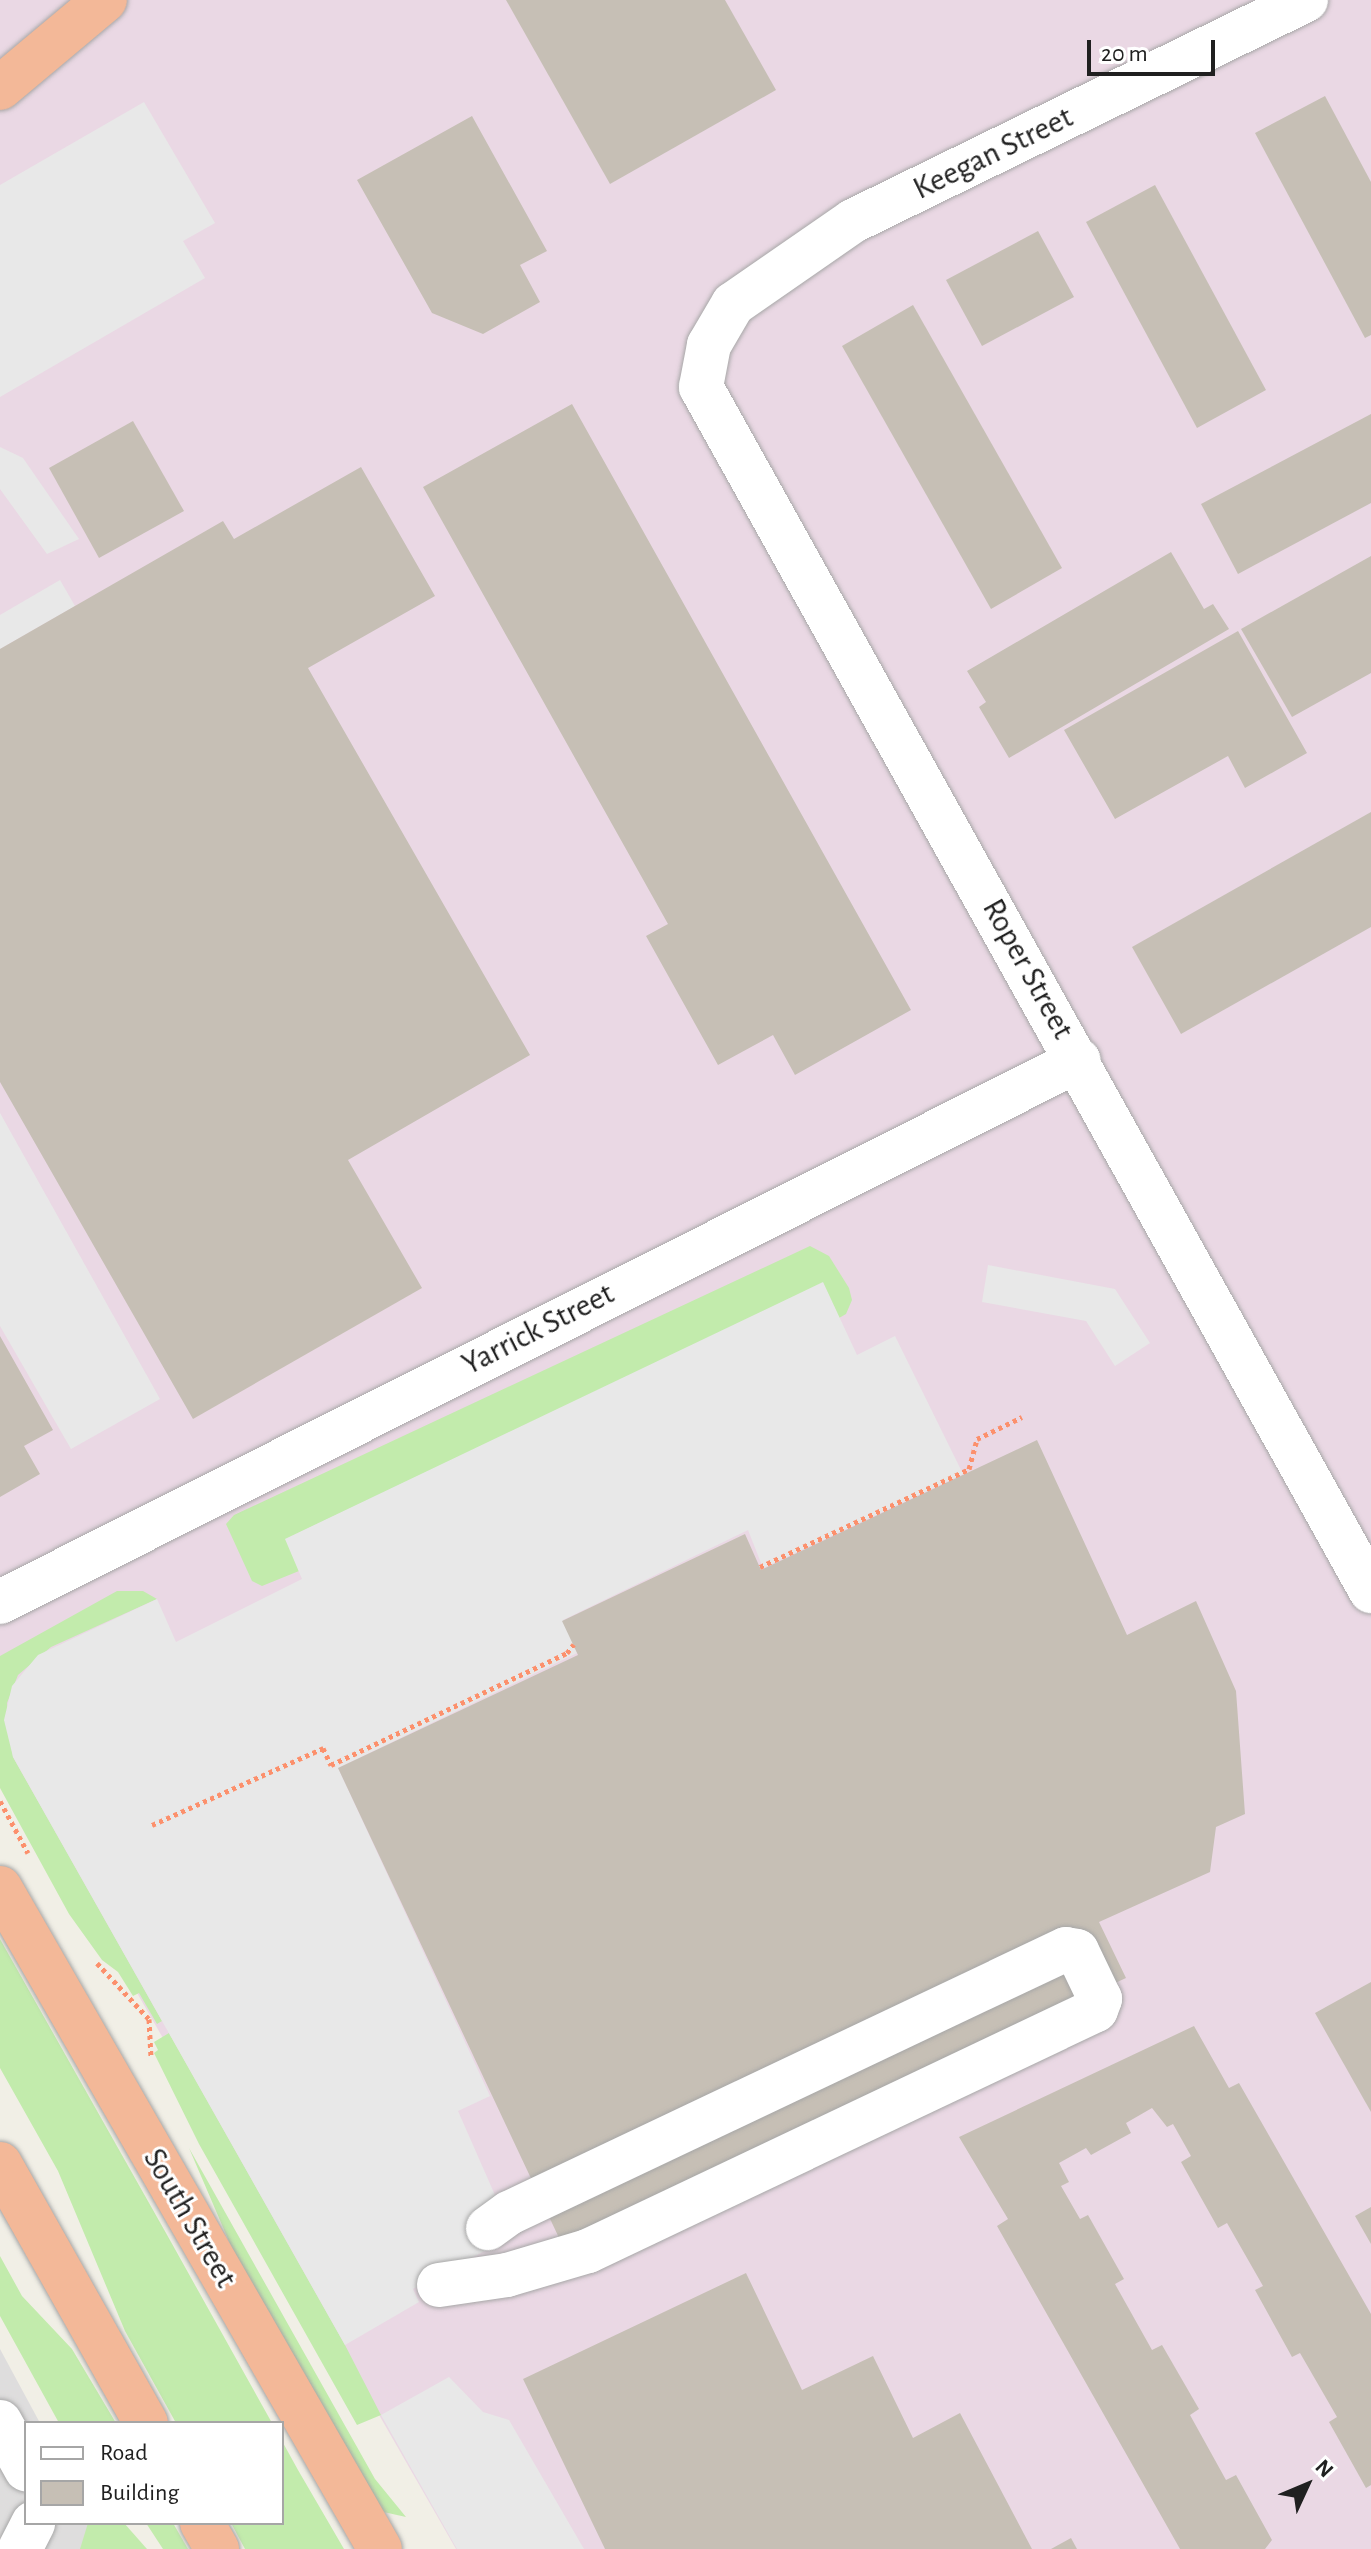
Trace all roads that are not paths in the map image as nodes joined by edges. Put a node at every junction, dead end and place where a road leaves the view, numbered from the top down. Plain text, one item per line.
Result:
1 (105, 0) edge
2 (1306, 0) edge
3 (0, 88) edge
4 (709, 345) joint
5 (1079, 1060) junction
6 (1371, 1591) edge
7 (0, 1602) edge
8 (0, 1888) edge
9 (0, 2164) edge
10 (488, 2228) dead end
11 (439, 2285) dead end
12 (145, 2421) edge
13 (0, 2422) edge
14 (24, 2465) edge
15 (32, 2525) edge
16 (203, 2525) edge
17 (20, 2549) edge
18 (217, 2549) edge
19 (380, 2549) edge

1 - 3 highway
2 - 4 street, Keegan Street
4 - 5 street, Roper Street
5 - 6 street, Roper Street
5 - 7 street, Yarrick Street
8 - 19 highway, South Street
9 - 12 highway
10 - 11 street
13 - 14 street
15 - 17 street
16 - 18 highway

